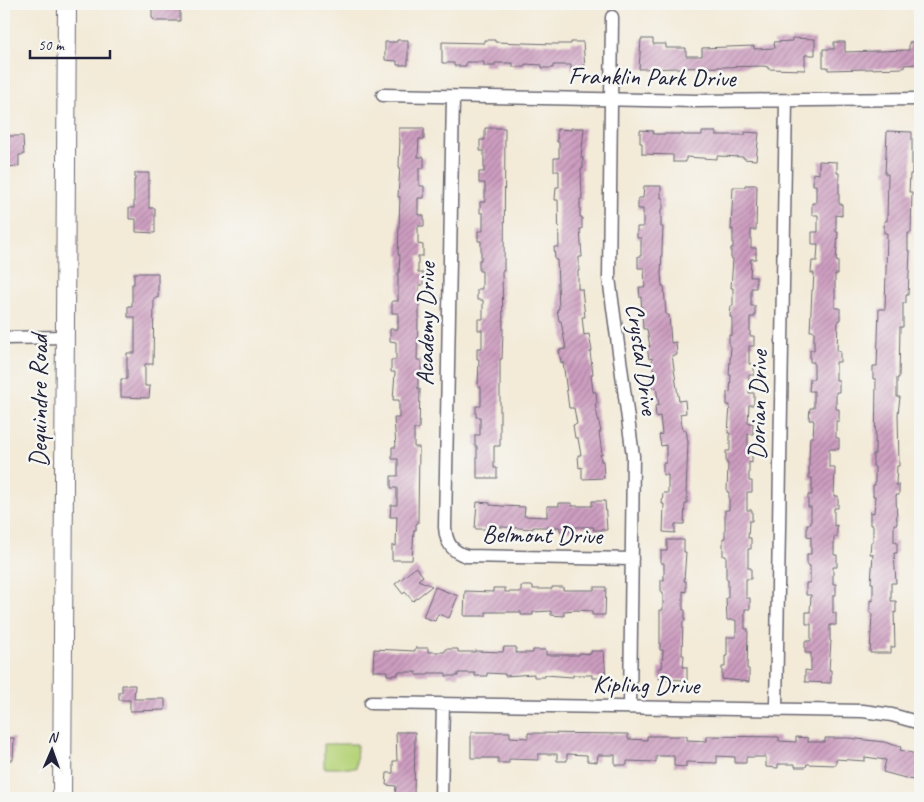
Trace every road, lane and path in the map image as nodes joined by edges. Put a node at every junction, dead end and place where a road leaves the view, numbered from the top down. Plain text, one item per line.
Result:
1 (68, 4) edge
2 (612, 17) dead end
3 (383, 95) dead end
4 (453, 97) junction
5 (611, 99) junction
6 (920, 99) edge
7 (786, 101) junction
8 (65, 337) junction
9 (4, 338) edge
10 (453, 550) joint
11 (632, 559) junction
12 (371, 703) dead end
13 (443, 704) junction
14 (630, 707) junction
15 (776, 709) junction
16 (920, 723) edge
17 (62, 798) edge
18 (441, 798) edge

1 - 8 main road, Dequindre Road
2 - 5 street, Crystal Drive
3 - 4 street, Franklin Park Drive
4 - 5 street, Franklin Park Drive
4 - 10 street, Academy Drive
5 - 7 street, Franklin Park Drive
5 - 11 street, Crystal Drive
6 - 7 street, Franklin Park Drive
7 - 15 street, Dorian Drive
8 - 9 street
8 - 17 main road, Dequindre Road
10 - 11 street, Belmont Drive
11 - 14 street, Crystal Drive
12 - 13 street, Kipling Drive
13 - 14 street, Kipling Drive
13 - 18 street
14 - 15 street, Kipling Drive
15 - 16 street, Kipling Drive

